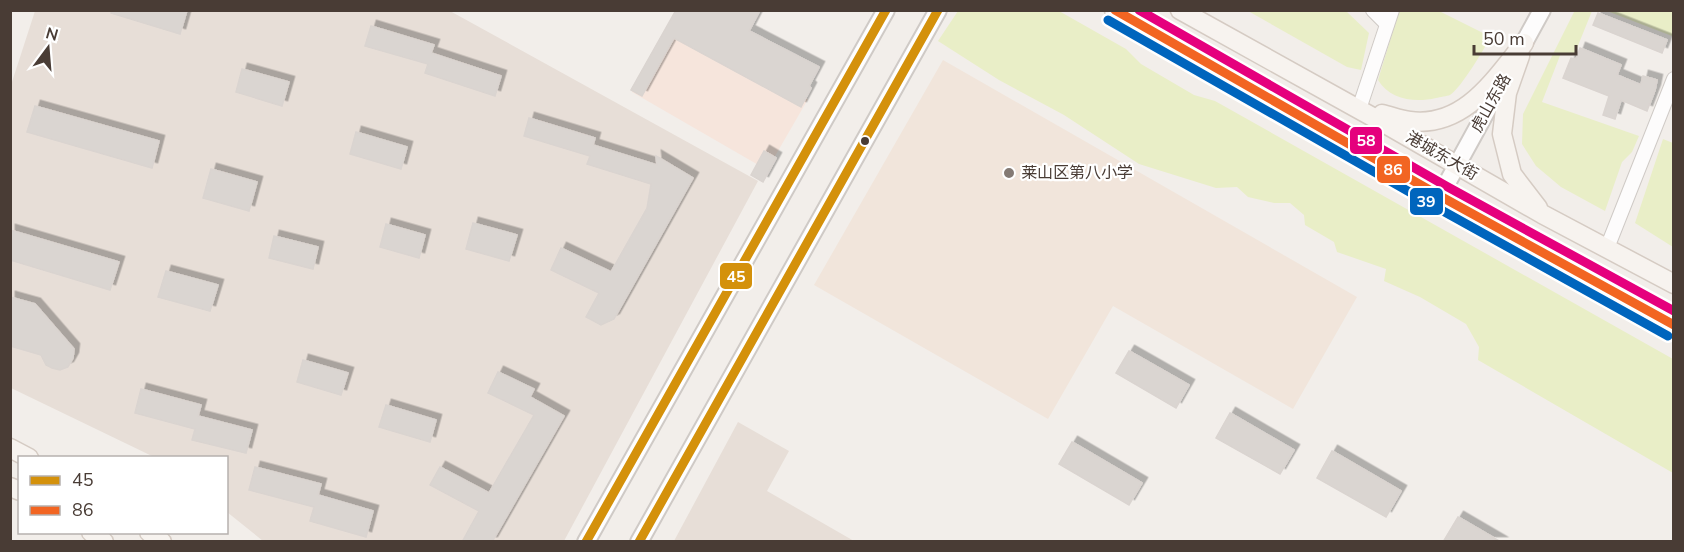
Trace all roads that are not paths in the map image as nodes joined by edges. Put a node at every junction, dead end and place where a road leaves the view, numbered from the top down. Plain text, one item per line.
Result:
1 (886, 10) edge
2 (938, 10) edge
3 (1114, 10) edge
4 (1180, 10) edge
5 (1373, 10) edge
6 (1542, 10) edge
7 (1389, 17) edge
8 (1524, 43) junction
9 (1674, 79) edge
10 (1354, 106) junction
11 (1457, 164) junction
12 (1440, 196) junction
13 (1542, 214) junction
14 (1607, 248) junction
15 (1674, 284) edge
16 (1674, 325) edge
17 (10, 448) edge
18 (25, 456) edge
19 (586, 542) edge
20 (639, 542) edge

1 - 19 street
2 - 20 street
3 - 12 main road
4 - 10 main road, 港城东大街
5 - 7 street
6 - 8 street, 虎山东路
7 - 10 street
8 - 10 main road
8 - 11 street, 虎山东路
8 - 13 main road
9 - 14 street
10 - 11 main road, 港城东大街
11 - 12 street, 虎山东路
11 - 13 main road, 港城东大街
12 - 16 main road
13 - 14 main road, 港城东大街
14 - 15 main road, 港城东大街
17 - 18 main road

